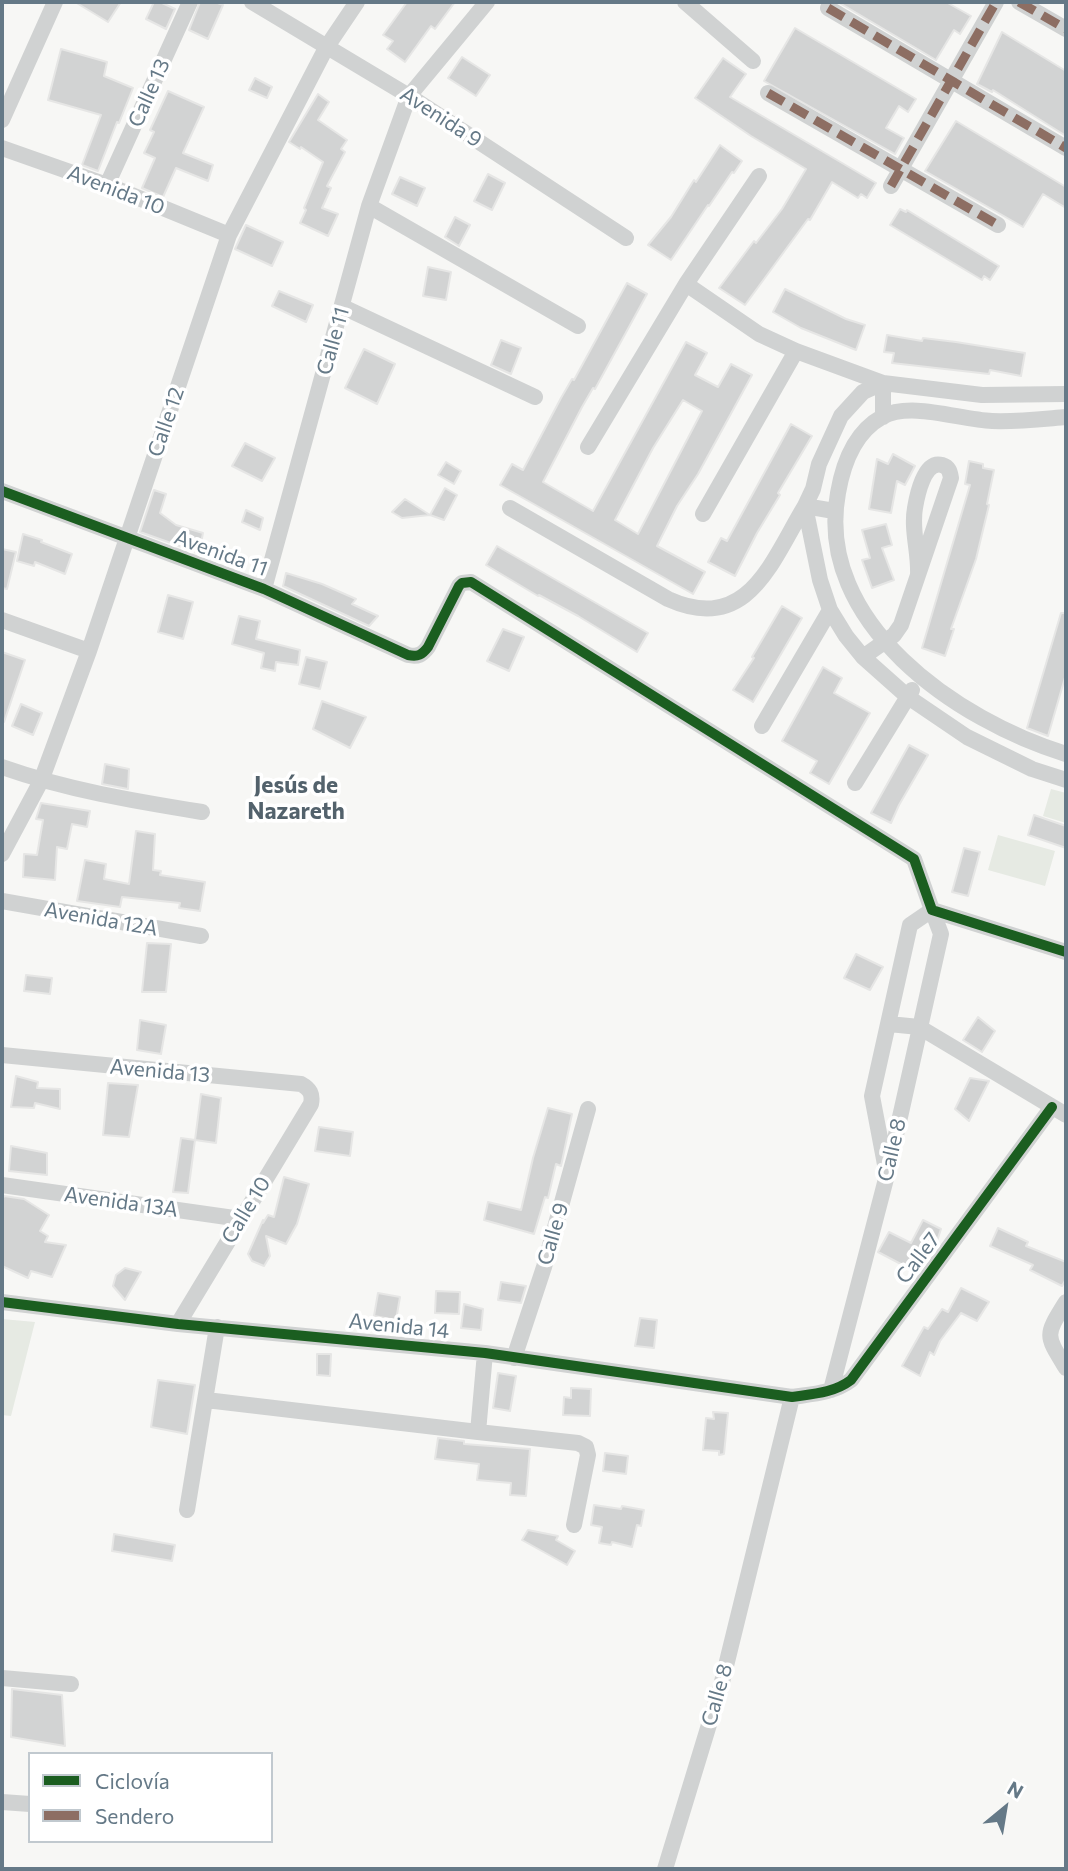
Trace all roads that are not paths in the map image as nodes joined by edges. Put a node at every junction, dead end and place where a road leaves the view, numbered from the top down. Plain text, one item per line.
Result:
1 (55, 2) edge
2 (190, 2) edge
3 (252, 2) edge
4 (357, 2) edge
5 (487, 2) edge
6 (685, 2) edge
7 (996, 2) edge
8 (1019, 2) edge
9 (828, 8) dead end
10 (1066, 29) edge
11 (326, 48) junction
12 (753, 61) dead end
13 (951, 80) junction
14 (768, 93) dead end
15 (409, 96) junction
16 (2, 120) edge
17 (2, 148) edge
18 (1066, 148) edge
19 (900, 169) junction
20 (759, 176) dead end
21 (107, 185) junction
22 (891, 186) dead end
23 (369, 206) junction
24 (998, 225) dead end
25 (229, 235) junction
26 (626, 238) dead end
27 (687, 284) junction
28 (343, 307) junction
29 (578, 326) dead end
30 (796, 351) junction
31 (883, 383) junction
32 (1063, 395) edge
33 (535, 397) dead end
34 (883, 417) junction
35 (1062, 417) edge
36 (588, 447) dead end
37 (921, 486) junction
38 (2, 491) edge
39 (805, 506) junction
40 (510, 508) dead end
41 (834, 511) junction
42 (703, 514) dead end
43 (938, 514) junction
44 (127, 540) junction
45 (918, 574) junction
46 (264, 589) junction
47 (830, 610) junction
48 (2, 620) edge
49 (885, 642) junction
50 (89, 651) junction
51 (424, 653) joint
52 (863, 657) junction
53 (921, 677) junction
54 (908, 697) junction
55 (975, 714) junction
56 (762, 726) dead end
57 (967, 737) junction
58 (1066, 754) edge
59 (2, 767) edge
60 (1066, 780) edge
61 (41, 781) junction
62 (855, 783) dead end
63 (202, 812) dead end
64 (2, 854) edge
65 (2, 901) edge
66 (932, 910) junction
67 (201, 936) dead end
68 (1066, 952) edge
69 (889, 1024) junction
70 (919, 1027) junction
71 (2, 1055) edge
72 (313, 1096) joint
73 (1052, 1107) junction
74 (588, 1109) dead end
75 (1066, 1115) edge
76 (887, 1175) junction
77 (2, 1185) edge
78 (241, 1219) junction
79 (2, 1302) edge
80 (1066, 1302) edge
81 (178, 1324) junction
82 (217, 1327) junction
83 (485, 1353) junction
84 (514, 1358) junction
85 (1066, 1368) edge
86 (831, 1391) junction
87 (792, 1397) junction
88 (206, 1400) junction
89 (478, 1432) junction
90 (187, 1510) dead end
91 (573, 1525) dead end
92 (2, 1678) edge
93 (71, 1684) dead end
94 (2, 1802) edge
95 (28, 1804) edge
96 (665, 1869) edge

1 - 16 street
2 - 21 street, Calle 13
3 - 11 street, Avenida 9
4 - 11 street, Calle 12
5 - 15 street, Calle 11
6 - 12 street
7 - 13 street
8 - 10 street
9 - 13 street
11 - 15 street, Avenida 9
11 - 25 street, Calle 12
13 - 18 street
13 - 19 street
14 - 19 street
15 - 23 street, Calle 11
15 - 26 street, Avenida 9
17 - 21 street, Avenida 10
19 - 22 street
19 - 24 street
20 - 27 street
21 - 25 street, Avenida 10
23 - 28 street, Calle 11
23 - 29 street
25 - 44 street, Calle 12
27 - 30 street
27 - 36 street
28 - 33 street
28 - 46 street, Calle 11
30 - 31 street
30 - 42 street
31 - 32 street
31 - 34 street
31 - 39 street
32 - 35 street
34 - 35 street
34 - 41 street
37 - 43 street
37 - 43 street
37 - 45 street
38 - 44 street, Avenida 11
39 - 40 street
39 - 41 street
39 - 47 street
41 - 49 street
43 - 45 street
44 - 46 street, Avenida 11
44 - 50 street, Calle 12
45 - 49 street
46 - 51 street, Avenida 11
47 - 52 street
47 - 56 street
48 - 50 street
49 - 52 street
49 - 53 street
50 - 61 street, Calle 12
51 - 66 street, Calle 8
52 - 54 street
53 - 54 street
53 - 55 street
54 - 57 street
54 - 62 street
55 - 57 street
55 - 58 street
57 - 60 street
59 - 61 street
61 - 63 street
61 - 64 street, Calle 12
65 - 67 street, Avenida 12A
66 - 68 street
66 - 69 street
66 - 70 street, Calle 8
69 - 70 street
69 - 76 street
70 - 73 street
70 - 76 street, Calle 8
71 - 72 street, Avenida 13
72 - 78 street, Calle 10
73 - 75 street
73 - 86 street, Calle7
74 - 84 street, Calle 9
76 - 86 street, Calle 8
77 - 78 street, Avenida 13A
78 - 81 street, Calle 10
79 - 81 street, Avenida 14
80 - 85 street
81 - 82 street, Avenida 14
82 - 83 street, Avenida 14
82 - 88 street
83 - 84 street, Avenida 14
83 - 89 street
84 - 87 street, Avenida 14
86 - 87 street, Calle7
87 - 96 street, Calle 8
88 - 89 street
88 - 90 street
89 - 91 street
92 - 93 street
94 - 95 street

